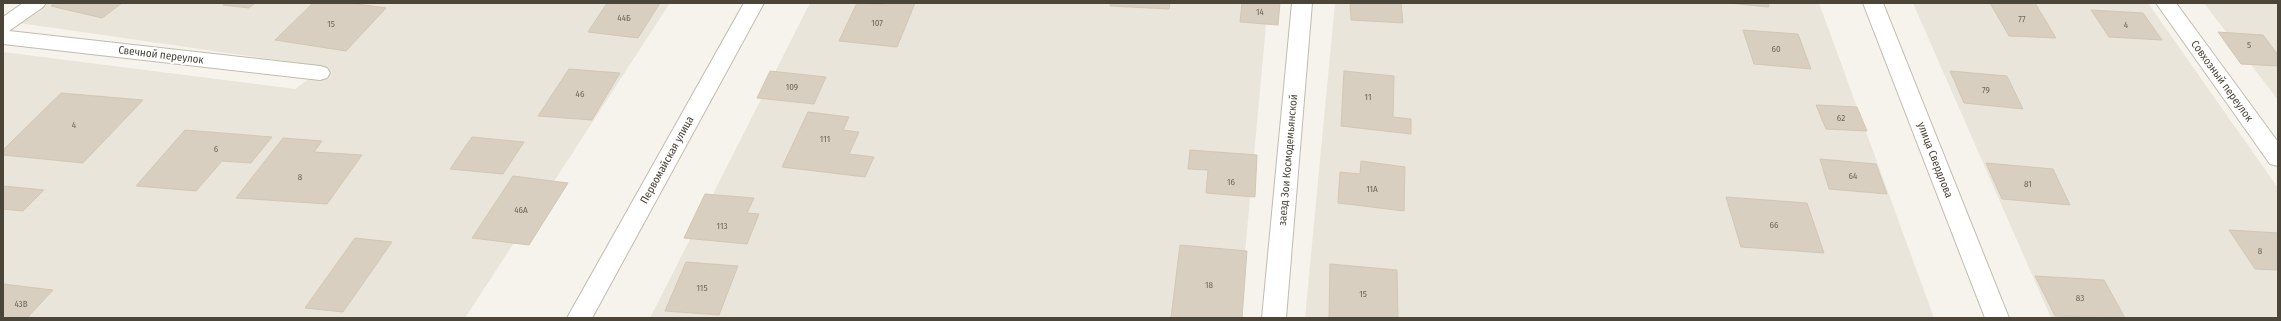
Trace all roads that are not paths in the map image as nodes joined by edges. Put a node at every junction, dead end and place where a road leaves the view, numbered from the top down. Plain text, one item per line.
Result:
1 (36, 3) edge
2 (754, 3) edge
3 (1302, 3) edge
4 (1873, 3) edge
5 (2166, 3) edge
6 (3, 26) edge
7 (3, 37) edge
8 (320, 73) dead end
9 (2278, 158) edge
10 (579, 318) edge
11 (1274, 318) edge
12 (1997, 318) edge

1 - 6 street
2 - 10 street, Первомайская улица
3 - 11 street, заезд Зои Космодемьянской
4 - 12 street, улица Свердлова
5 - 9 street, Совхозный переулок
7 - 8 street, Свечной переулок

